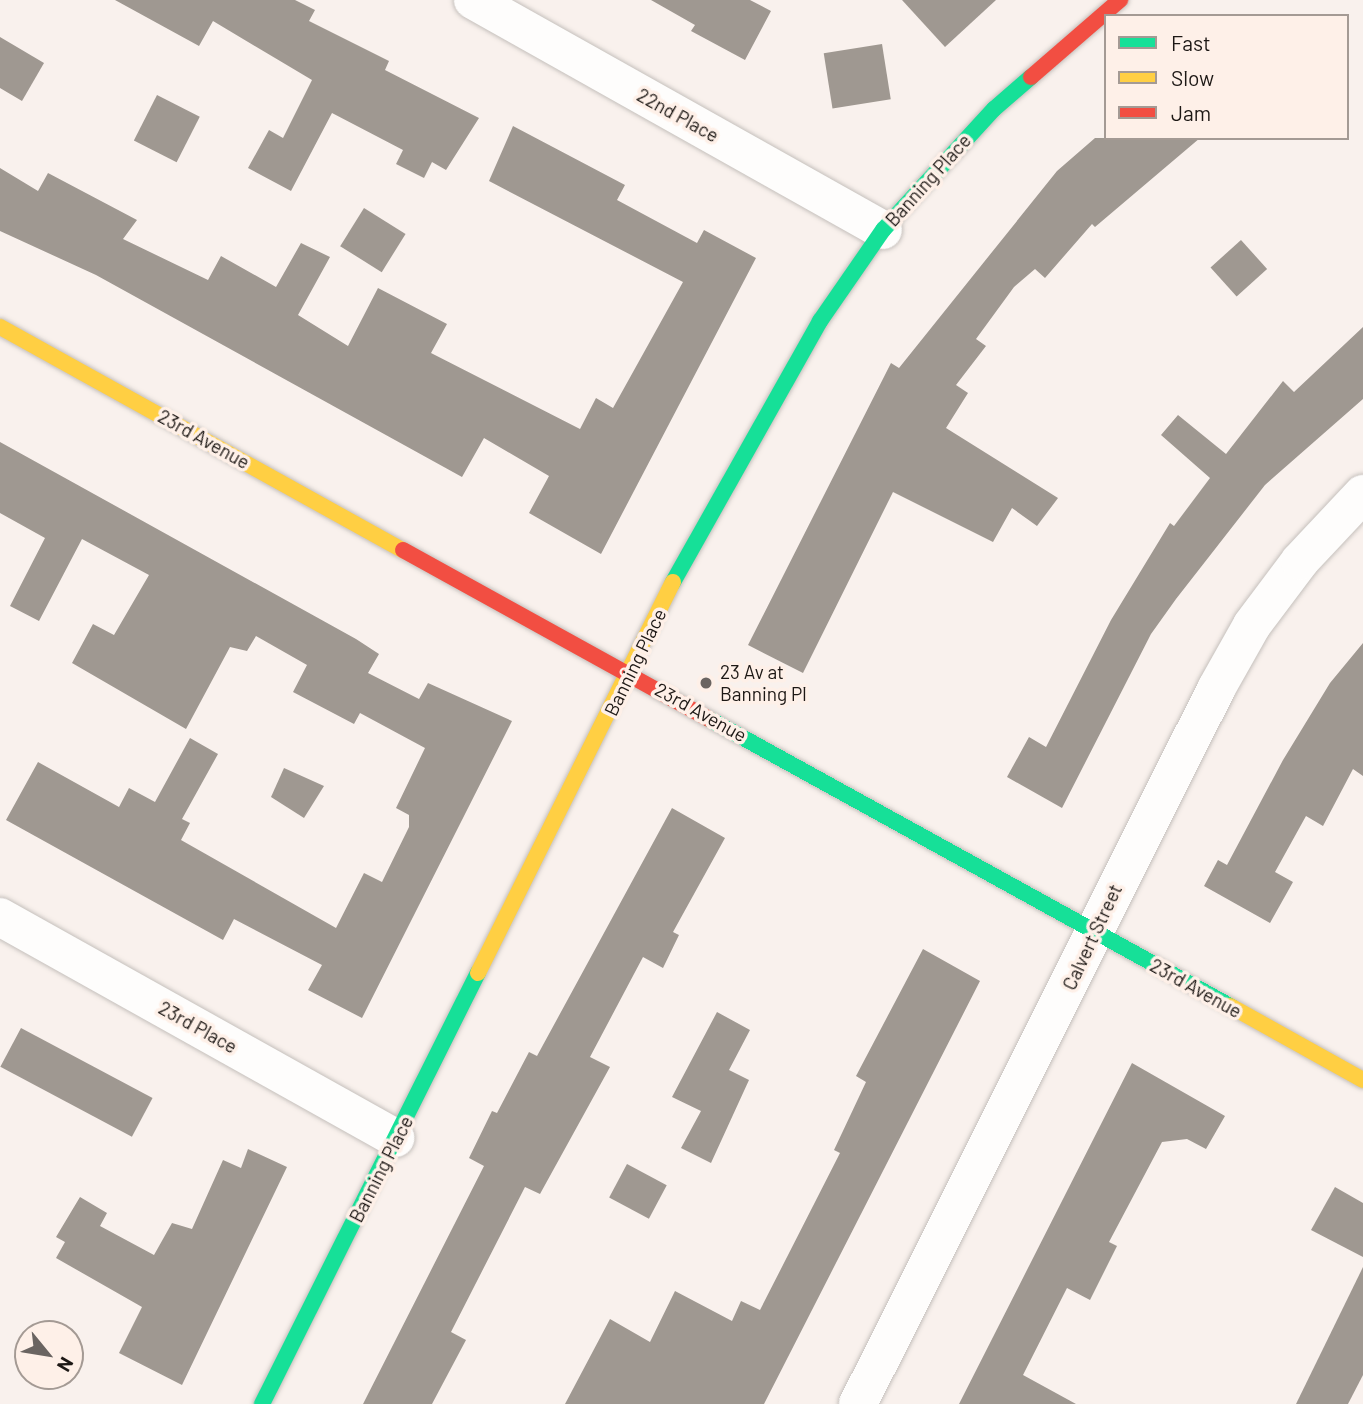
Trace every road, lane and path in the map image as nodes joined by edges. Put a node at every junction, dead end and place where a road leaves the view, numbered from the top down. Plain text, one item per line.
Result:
1 (473, 0) edge
2 (1120, 0) edge
3 (883, 230) junction
4 (0, 327) edge
5 (1363, 494) edge
6 (630, 673) junction
7 (0, 917) edge
8 (1096, 932) junction
9 (1363, 1080) edge
10 (396, 1138) junction
11 (262, 1404) edge
12 (858, 1404) edge

1 - 3 street, 22nd Place
2 - 3 street, Banning Place
3 - 6 street, Banning Place
4 - 6 street, 23rd Avenue
5 - 8 street, Calvert Street
6 - 8 street, 23rd Avenue
6 - 10 street, Banning Place
7 - 10 street, 23rd Place
8 - 9 street, 23rd Avenue
8 - 12 street, Calvert Street
10 - 11 street, Banning Place

